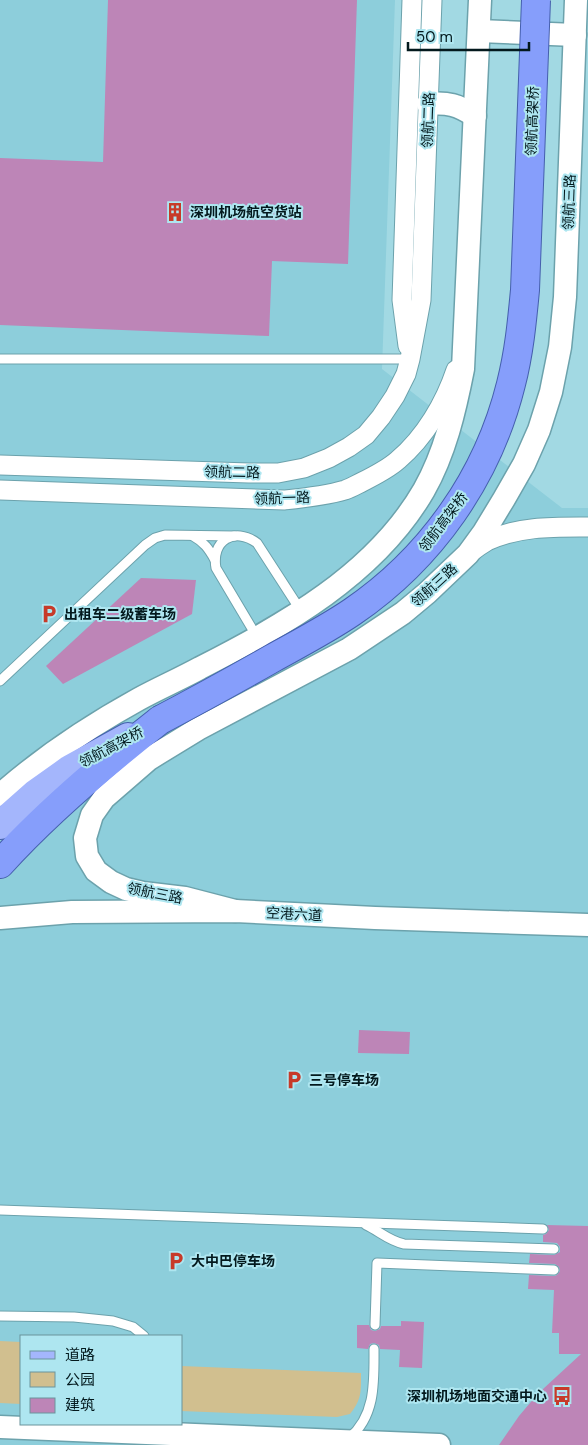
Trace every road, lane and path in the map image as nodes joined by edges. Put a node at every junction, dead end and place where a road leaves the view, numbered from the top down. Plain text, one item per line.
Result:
1 (412, 0) edge
2 (432, 0) edge
3 (480, 0) edge
4 (522, 0) edge
5 (536, 0) edge
6 (576, 0) edge
7 (479, 31) junction
8 (575, 35) junction
9 (534, 60) junction
10 (428, 104) junction
11 (475, 116) junction
12 (465, 322) junction
13 (0, 359) edge
14 (410, 359) junction
15 (0, 465) edge
16 (0, 490) edge
17 (588, 527) edge
18 (193, 536) junction
19 (234, 536) junction
20 (468, 554) junction
21 (215, 560) junction
22 (345, 580) junction
23 (302, 611) junction
24 (381, 628) junction
25 (257, 637) junction
26 (0, 681) edge
27 (159, 689) junction
28 (160, 720) junction
29 (189, 734) junction
30 (0, 795) edge
31 (0, 825) edge
32 (0, 864) edge
33 (235, 911) junction
34 (0, 918) edge
35 (577, 927) edge
36 (0, 1210) edge
37 (359, 1222) junction
38 (544, 1229) dead end
39 (554, 1249) dead end
40 (554, 1270) dead end
41 (0, 1316) edge
42 (375, 1325) dead end
43 (143, 1335) edge
44 (374, 1349) dead end
45 (0, 1427) edge
46 (121, 1428) edge
47 (345, 1441) junction
48 (308, 1442) edge
49 (387, 1444) edge
50 (439, 1445) edge

1 - 14 street, 领航二路
2 - 10 street, 领航二路
3 - 7 street
4 - 9 highway, bridge
5 - 9 highway, 领航高架桥, bridge
6 - 8 street, 领航三路
7 - 8 street
7 - 11 street
8 - 20 street, 领航三路
9 - 28 highway, 领航高架桥, bridge
10 - 11 street
10 - 14 street, 领航二路
11 - 12 street
12 - 16 street, 领航一路
12 - 22 street
13 - 14 lane
14 - 15 street, 领航二路
17 - 20 street
18 - 19 lane
18 - 21 lane
18 - 26 lane
19 - 21 lane
19 - 23 lane
20 - 24 street, 领航三路
21 - 25 lane
22 - 23 street
22 - 24 street
23 - 25 street
24 - 29 street, 领航三路
25 - 27 street
27 - 29 street
27 - 30 street
28 - 31 main road, 领航高架桥
28 - 32 highway
29 - 33 street, 领航三路
33 - 34 street, 空港六道
33 - 35 street, 空港六道
36 - 37 lane
37 - 38 lane
37 - 39 lane
40 - 42 lane
41 - 43 lane
44 - 47 lane
45 - 46 street
46 - 48 street
47 - 48 street
47 - 49 street
49 - 50 street

